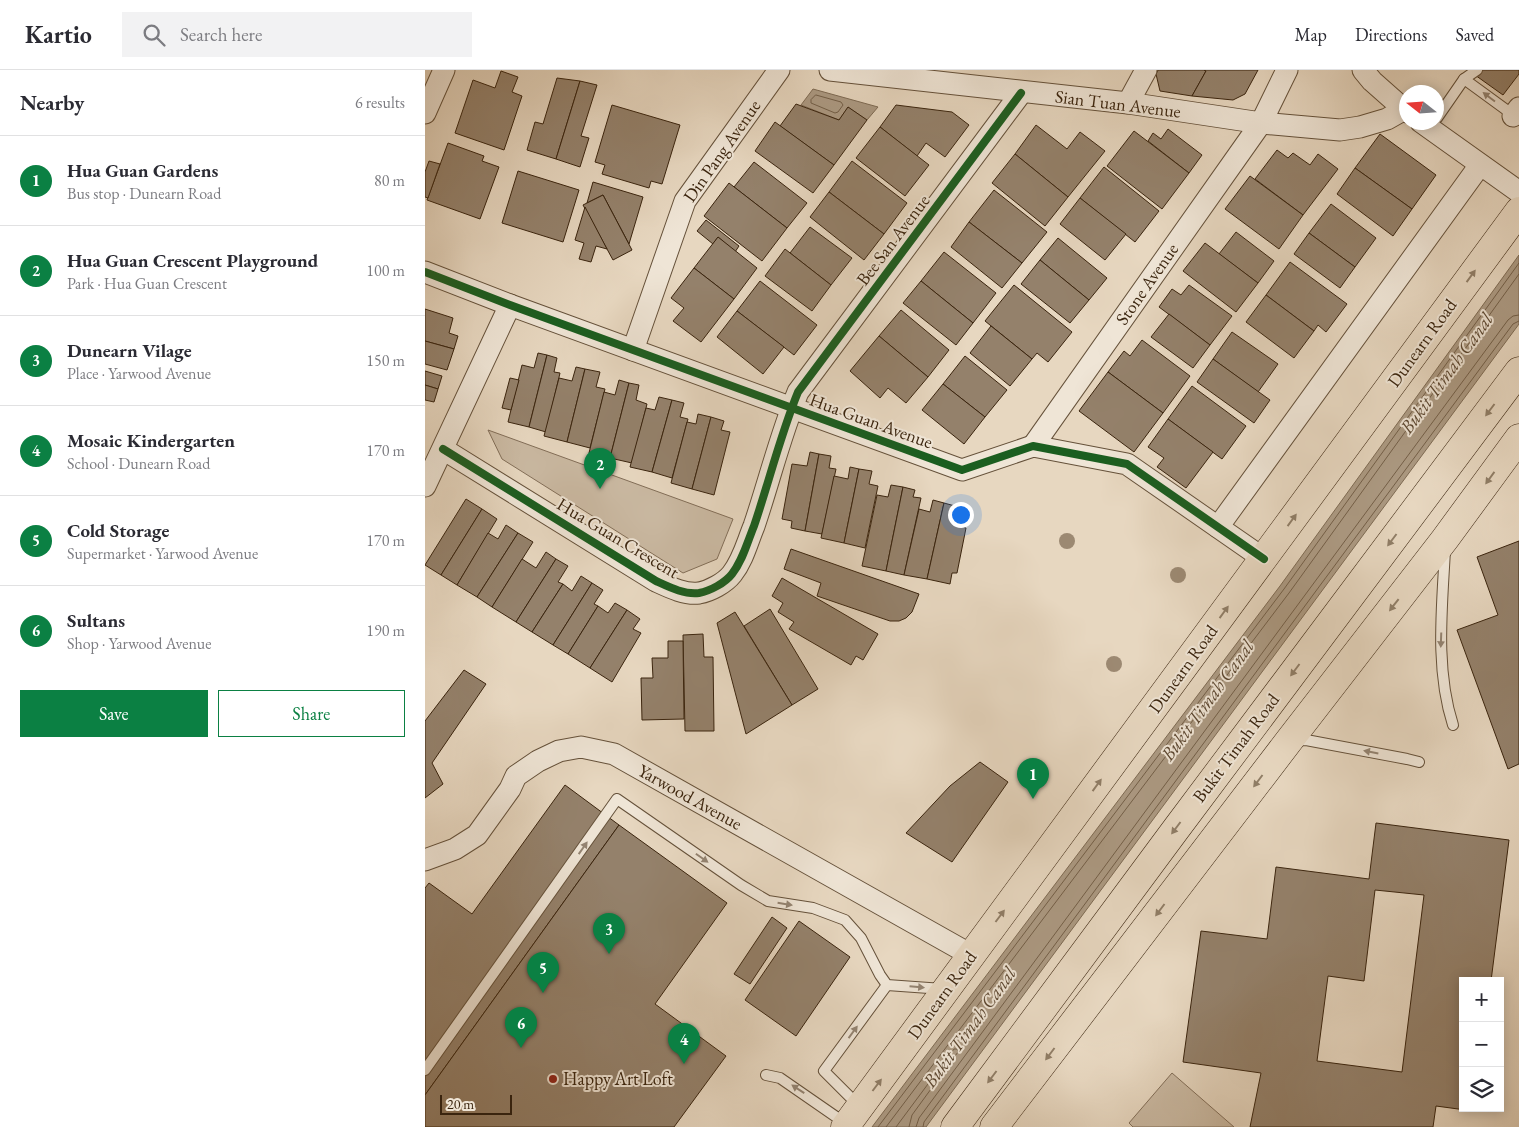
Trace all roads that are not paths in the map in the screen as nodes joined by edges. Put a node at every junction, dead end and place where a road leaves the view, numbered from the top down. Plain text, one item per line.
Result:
1 (444, 70) edge
2 (779, 70) edge
3 (830, 70) edge
4 (1146, 70) edge
5 (1287, 70) edge
6 (1363, 70) edge
7 (1477, 70) edge
8 (1464, 79) junction
9 (1021, 92) junction
10 (1128, 104) junction
11 (1444, 105) edge
12 (1399, 106) edge
13 (425, 113) edge
14 (1399, 114) edge
15 (1517, 114) edge
16 (1261, 123) junction
17 (1438, 130) edge
18 (1480, 165) junction
19 (1519, 192) edge
20 (1519, 211) edge
21 (425, 272) edge
22 (509, 305) junction
23 (633, 350) junction
24 (1519, 370) edge
25 (791, 407) junction
26 (1519, 438) edge
27 (1033, 446) junction
28 (443, 449) junction
29 (425, 486) edge
30 (1218, 527) junction
31 (1445, 539) junction
32 (1264, 559) junction
33 (1453, 725) dead end
34 (1288, 742) junction
35 (1419, 762) dead end
36 (425, 860) edge
37 (971, 955) junction
38 (887, 984) junction
39 (946, 990) junction
40 (1079, 1016) junction
41 (1031, 1024) junction
42 (425, 1070) edge
43 (766, 1075) dead end
44 (851, 1119) edge
45 (955, 1127) edge
46 (994, 1127) edge

1 - 13 street
2 - 23 street, Din Pang Avenue
3 - 9 street, Sian Tuan Avenue
4 - 10 street
5 - 16 street, Stone Avenue
6 - 12 street
7 - 8 lane
8 - 11 lane
15 -> 8 lane
9 - 10 street, Sian Tuan Avenue
9 - 25 street, Bee San Avenue
10 - 16 street, Sian Tuan Avenue
14 - 16 street, Sian Tuan Avenue
16 - 27 street, Stone Avenue
17 - 18 street
18 - 19 street
18 - 30 street
32 -> 20 highway, Dunearn Road
21 - 22 street, Hua Guan Avenue
22 - 23 street, Hua Guan Avenue
22 - 28 street
23 - 25 street, Hua Guan Avenue
24 -> 41 highway, Bukit Timah Road
25 - 27 street, Hua Guan Avenue
25 - 28 street, Hua Guan Crescent
26 -> 31 highway
27 - 30 street, Hua Guan Avenue
28 - 29 street
30 - 32 street, Hua Guan Avenue
31 -> 33 lane
31 -> 34 highway
37 -> 32 highway, Dunearn Road
35 -> 34 lane
34 -> 40 highway
36 - 37 street, Yarwood Avenue
37 - 39 highway, Dunearn Road
38 -> 39 lane
42 -> 38 lane
44 -> 38 lane
44 -> 39 highway, Dunearn Road
40 - 41 highway
40 -> 46 highway
41 -> 45 highway, Bukit Timah Road
44 -> 43 lane

